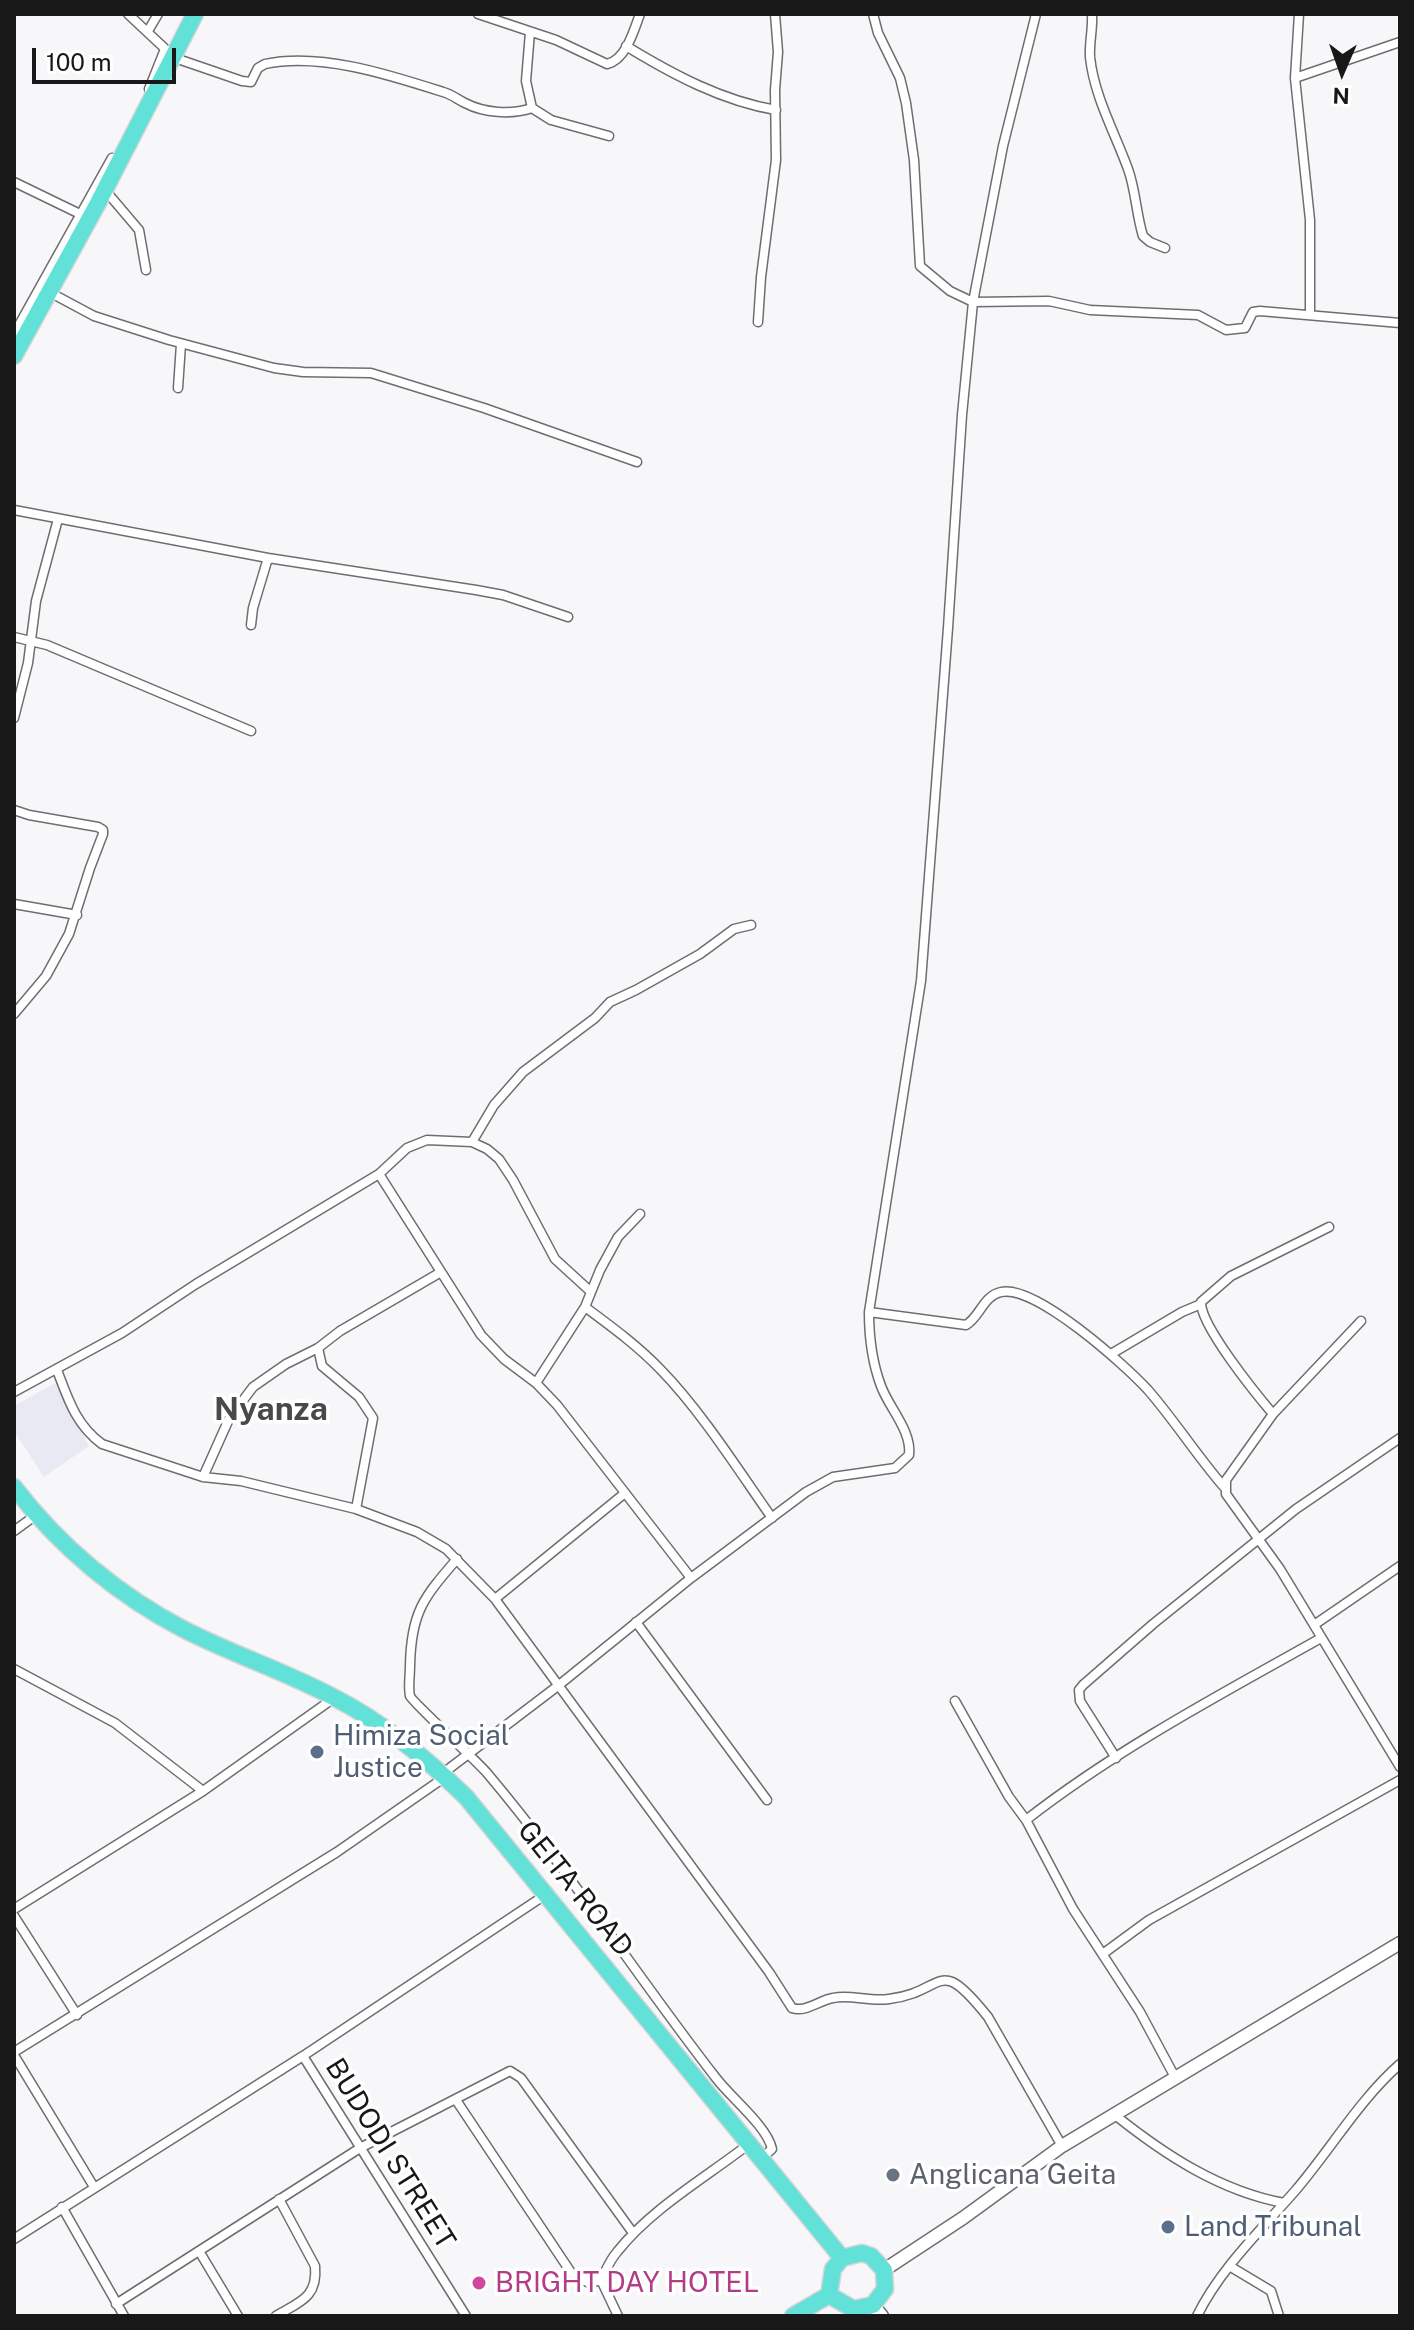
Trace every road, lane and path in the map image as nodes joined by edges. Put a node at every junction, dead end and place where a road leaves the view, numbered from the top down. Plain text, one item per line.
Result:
1 (128, 14) edge
2 (158, 14) edge
3 (195, 14) edge
4 (478, 14) edge
5 (640, 14) edge
6 (775, 14) edge
7 (873, 14) edge
8 (1036, 14) edge
9 (1092, 14) edge
10 (1299, 14) edge
11 (148, 31) junction
12 (530, 32) junction
13 (1400, 42) edge
14 (626, 46) junction
15 (170, 53) junction
16 (1295, 78) junction
17 (532, 108) junction
18 (776, 110) junction
19 (609, 136) dead end
20 (14, 182) edge
21 (105, 190) junction
22 (80, 214) junction
23 (1165, 248) dead end
24 (146, 270) dead end
25 (51, 293) junction
26 (973, 302) junction
27 (1310, 315) junction
28 (758, 322) dead end
29 (1400, 323) edge
30 (14, 334) edge
31 (181, 344) junction
32 (14, 356) edge
33 (178, 388) dead end
34 (637, 462) dead end
35 (14, 510) edge
36 (58, 519) junction
37 (268, 558) junction
38 (568, 617) dead end
39 (251, 625) dead end
40 (14, 637) edge
41 (31, 641) junction
42 (14, 718) edge
43 (251, 731) dead end
44 (14, 810) edge
45 (14, 904) edge
46 (77, 915) junction
47 (751, 925) dead end
48 (14, 1014) edge
49 (472, 1142) junction
50 (379, 1174) junction
51 (640, 1214) dead end
52 (1329, 1227) dead end
53 (441, 1272) junction
54 (590, 1291) junction
55 (1201, 1304) junction
56 (585, 1307) junction
57 (869, 1312) junction
58 (1361, 1321) dead end
59 (318, 1348) junction
60 (1111, 1354) junction
61 (57, 1370) junction
62 (536, 1383) junction
63 (14, 1392) edge
64 (1273, 1414) junction
65 (1400, 1438) edge
66 (203, 1477) junction
67 (14, 1487) edge
68 (1224, 1487) junction
69 (625, 1493) junction
70 (356, 1509) junction
71 (36, 1515) junction
72 (772, 1518) junction
73 (14, 1531) edge
74 (1258, 1539) junction
75 (457, 1559) junction
76 (1400, 1566) edge
77 (691, 1578) junction
78 (495, 1599) junction
79 (636, 1622) junction
80 (1314, 1625) junction
81 (1321, 1638) junction
82 (14, 1669) edge
83 (559, 1685) junction
84 (335, 1698) junction
85 (955, 1701) dead end
86 (468, 1753) junction
87 (1116, 1758) junction
88 (1400, 1767) edge
89 (444, 1775) junction
90 (1400, 1780) edge
91 (203, 1791) junction
92 (767, 1800) dead end
93 (1026, 1820) junction
94 (545, 1895) junction
95 (14, 1909) edge
96 (14, 1916) edge
97 (1399, 1945) edge
98 (1104, 1953) junction
99 (77, 2015) junction
100 (14, 2053) edge
101 (303, 2056) junction
102 (1400, 2064) edge
103 (1176, 2079) junction
104 (456, 2100) junction
105 (1115, 2115) junction
106 (749, 2144) junction
107 (1062, 2146) junction
108 (360, 2148) junction
109 (761, 2159) junction
110 (94, 2187) junction
111 (279, 2199) junction
112 (1284, 2203) junction
113 (62, 2207) junction
114 (633, 2233) junction
115 (14, 2239) edge
116 (199, 2251) junction
117 (842, 2258) junction
118 (1231, 2267) junction
119 (884, 2270) junction
120 (601, 2280) junction
121 (829, 2295) junction
122 (116, 2304) junction
123 (878, 2311) edge
124 (462, 2315) edge
125 (124, 2316) edge
126 (238, 2316) edge
127 (276, 2316) edge
128 (618, 2316) edge
129 (793, 2316) edge
130 (1197, 2316) edge
131 (1279, 2316) edge

1 - 11 street
2 - 11 street
3 - 15 highway
4 - 12 street
5 - 14 street
6 - 18 street
7 - 26 street
8 - 26 street
9 - 23 street
10 - 16 street
11 - 15 street
12 - 14 street
12 - 17 street
13 - 16 street
14 - 18 street
15 - 17 street
15 - 21 highway
15 - 22 street
16 - 27 street
17 - 19 street
18 - 28 street
20 - 22 street
21 - 24 street
21 - 25 highway
22 - 30 street
25 - 31 street
25 - 32 highway
26 - 27 street
26 - 57 street
27 - 29 street
31 - 33 street
31 - 34 street
35 - 36 street
36 - 37 street
36 - 41 street
37 - 38 street
37 - 39 street
40 - 41 street
41 - 42 street
41 - 43 street
44 - 46 street
45 - 46 street
46 - 48 street
47 - 49 street
49 - 50 street
49 - 54 street
50 - 53 street
50 - 61 street
51 - 54 street
52 - 55 street
53 - 59 street
53 - 62 street
54 - 56 street
55 - 60 street
55 - 64 street
56 - 62 street
56 - 72 street
57 - 60 street
57 - 72 street
58 - 64 street
59 - 66 street
59 - 70 street
60 - 68 street
61 - 63 street
61 - 66 street
62 - 69 street
64 - 68 street
65 - 74 street
66 - 70 street
67 - 71 highway, GEITA ROAD
68 - 74 street
69 - 77 street
69 - 78 street
70 - 75 street
71 - 73 street
71 - 84 highway, GEITA ROAD
72 - 77 street
74 - 80 street
74 - 87 street
75 - 78 street
75 - 86 street
76 - 80 street
77 - 79 street
78 - 83 street
79 - 83 street
79 - 92 street
80 - 81 street
81 - 87 street
81 - 88 street
82 - 91 street
83 - 86 street
83 - 107 street
84 - 89 highway, GEITA ROAD
84 - 91 street
85 - 93 street
86 - 89 street
86 - 109 street
87 - 93 street
89 - 94 highway, GEITA ROAD
89 - 99 street
90 - 98 street
91 - 95 street
93 - 98 street
94 - 101 street
94 - 106 highway, GEITA ROAD
96 - 99 street
97 - 103 street
98 - 103 street
99 - 100 street
100 - 110 street
101 - 108 street, BUDODI STREET
101 - 110 street
102 - 112 street
103 - 105 street
104 - 108 street
104 - 114 street
104 - 120 street
105 - 107 street
105 - 112 street
106 - 109 highway, GEITA ROAD
106 - 114 street
107 - 119 street
108 - 111 street
108 - 124 street, BUDODI STREET
109 - 117 highway, GEITA ROAD
110 - 113 street
111 - 116 street
111 - 127 street
112 - 118 street
113 - 115 street
113 - 122 street
114 - 120 street
116 - 122 street
116 - 126 street
117 - 119 highway
117 - 121 highway
118 - 130 street
118 - 131 street
119 - 123 highway
120 - 128 street
121 - 123 highway
121 - 129 highway
122 - 125 street

